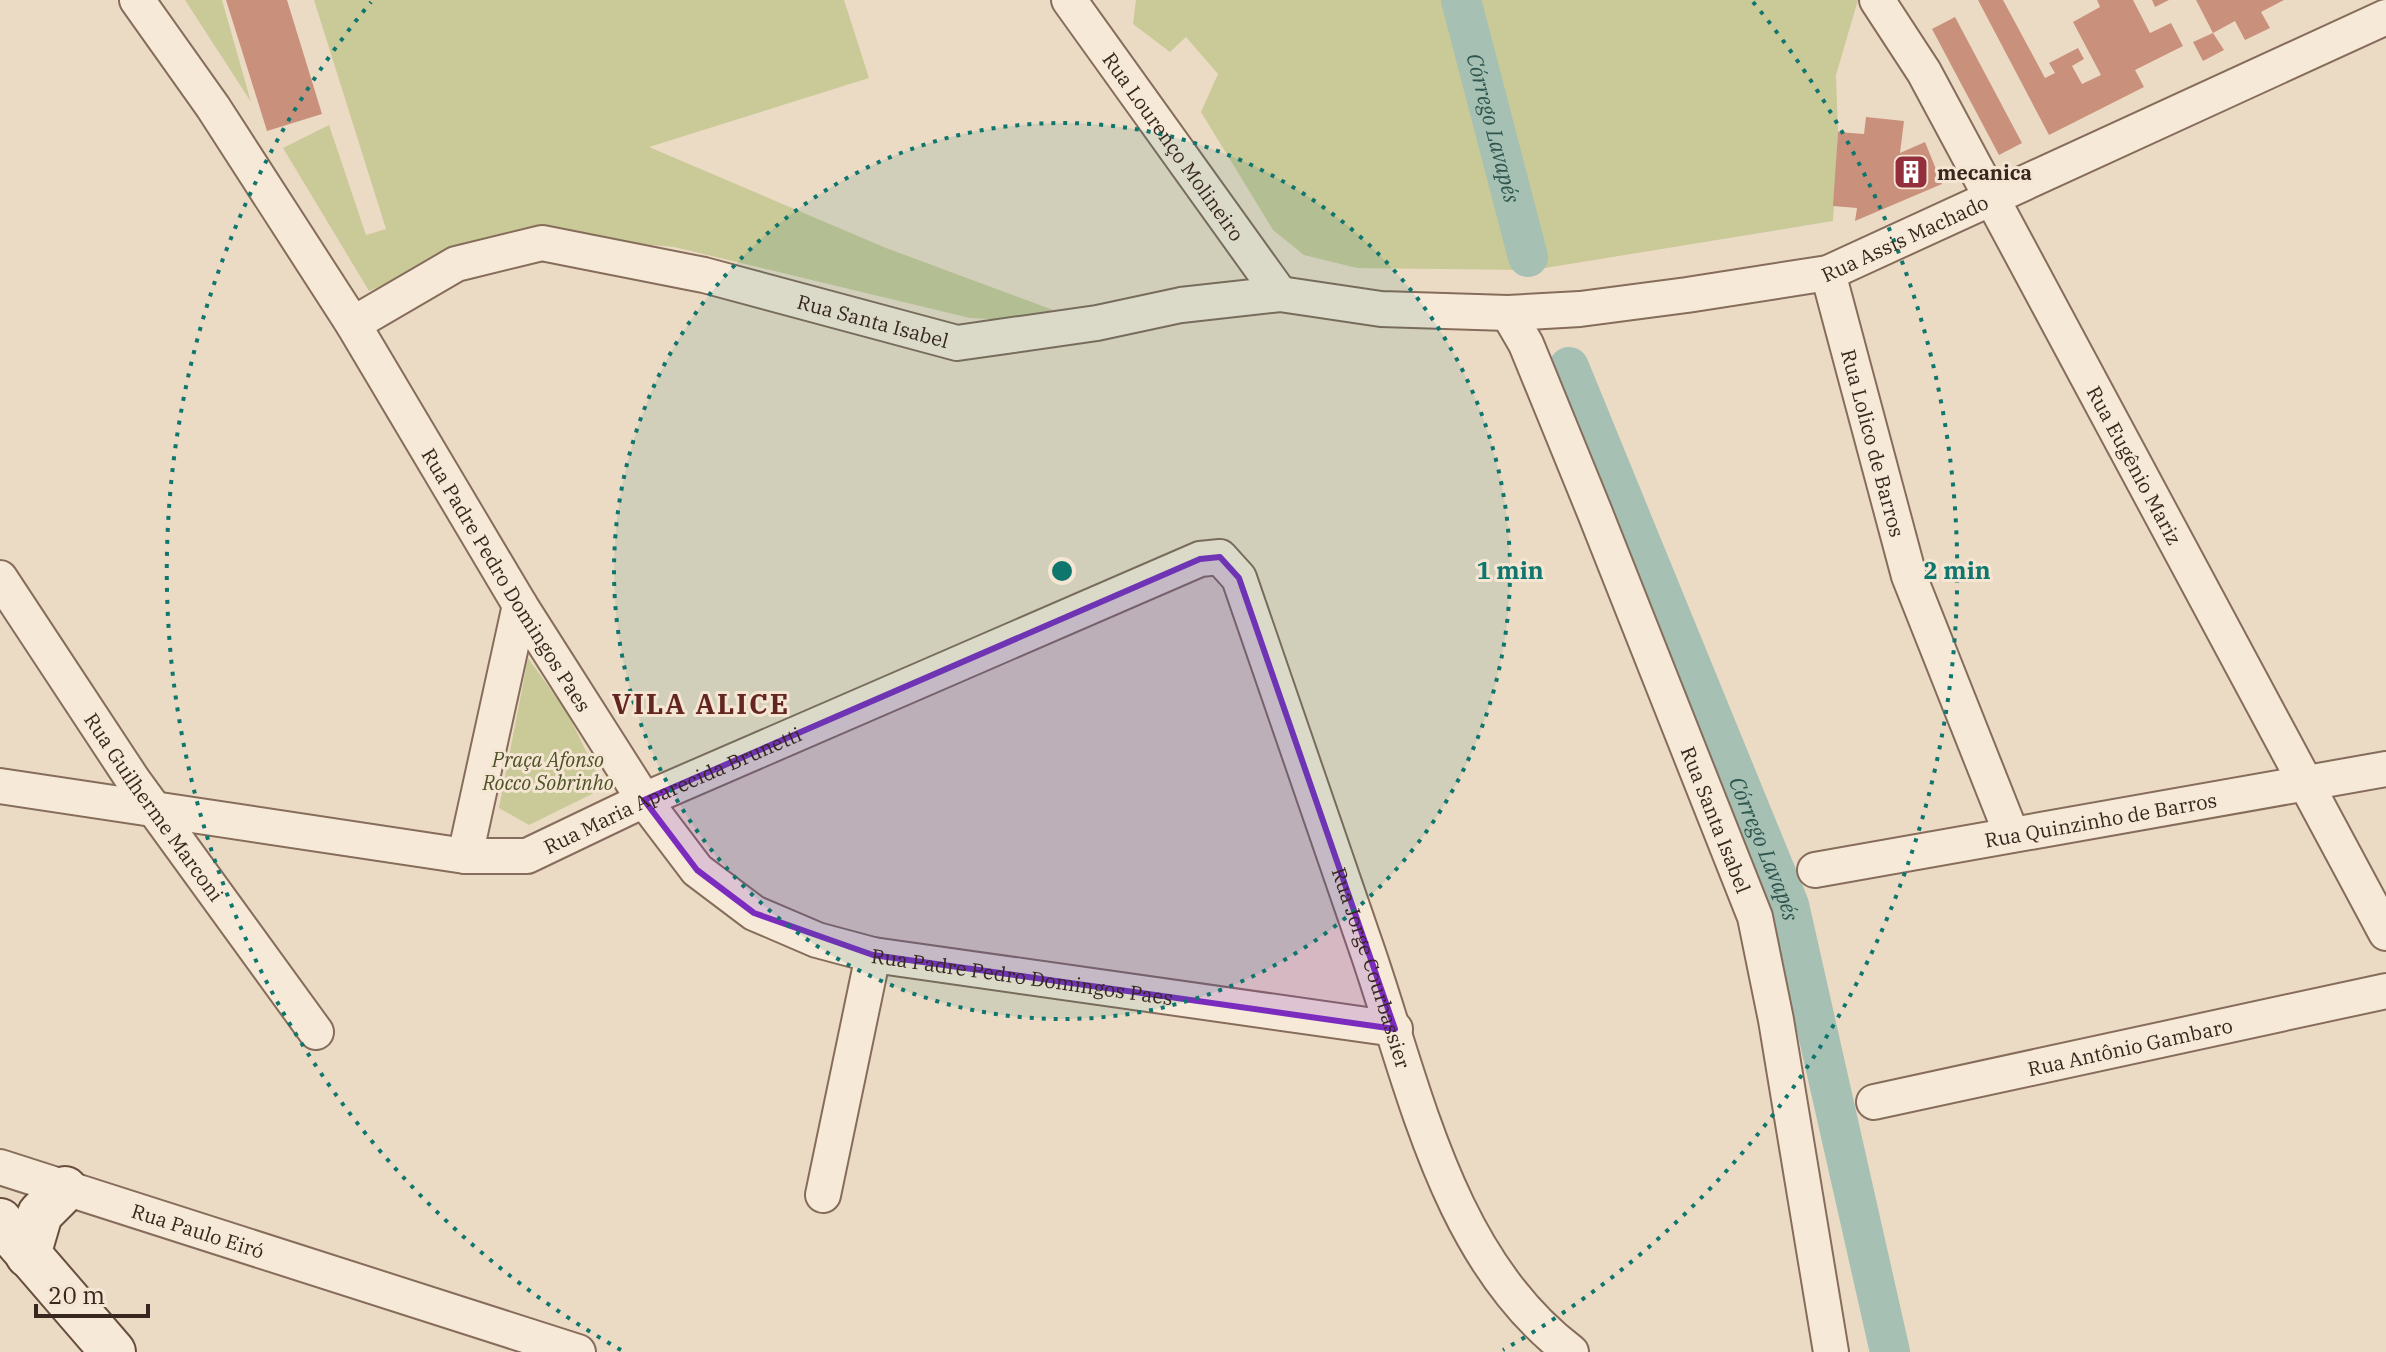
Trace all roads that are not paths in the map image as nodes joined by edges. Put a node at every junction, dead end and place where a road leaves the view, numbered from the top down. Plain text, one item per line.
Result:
1 (137, 0) edge
2 (1069, 0) edge
3 (1877, 0) edge
4 (2377, 0) edge
5 (2386, 17) edge
6 (1991, 199) junction
7 (1828, 273) junction
8 (1280, 294) junction
9 (1516, 312) junction
10 (353, 324) junction
11 (1220, 557) joint
12 (0, 578) edge
13 (520, 605) junction
14 (2386, 769) edge
15 (2306, 782) junction
16 (0, 786) edge
17 (644, 800) junction
18 (152, 807) junction
19 (2011, 833) junction
20 (465, 856) junction
21 (1815, 870) dead end
22 (2386, 933) edge
23 (873, 955) junction
24 (2386, 991) edge
25 (1395, 1029) junction
26 (316, 1032) dead end
27 (1874, 1102) dead end
28 (0, 1167) edge
29 (65, 1189) junction
30 (823, 1195) dead end
31 (0, 1221) edge
32 (28, 1255) junction
33 (113, 1352) edge
34 (578, 1352) edge
35 (1571, 1352) edge
36 (1831, 1352) edge

1 - 10 street, Rua Padre Pedro Domingos Paes
2 - 8 street, Rua Lourenço Molineiro
3 - 6 street, Rua Eugênio Mariz
4 - 5 street
5 - 6 street, Rua Assis Machado
6 - 7 street, Rua Assis Machado
6 - 15 street, Rua Eugênio Mariz
7 - 9 street, Rua Assis Machado
7 - 19 street, Rua Lolico de Barros
8 - 9 street, Rua Santa Isabel
8 - 10 street, Rua Santa Isabel
9 - 36 street, Rua Santa Isabel
10 - 13 street, Rua Padre Pedro Domingos Paes
11 - 17 street, Rua Maria Aparecida Brunetti
11 - 25 street, Rua Jorge Courbassier
12 - 18 street, Rua Guilherme Marconi
13 - 17 street, Rua Padre Pedro Domingos Paes
13 - 20 street
14 - 15 street, Rua Quinzinho de Barros
15 - 19 street, Rua Quinzinho de Barros
15 - 22 street, Rua Eugênio Mariz
16 - 18 street, Rua Maria Aparecida Brunetti
17 - 20 street, Rua Maria Aparecida Brunetti
17 - 23 street, Rua Padre Pedro Domingos Paes
18 - 20 street, Rua Maria Aparecida Brunetti
18 - 26 street, Rua Guilherme Marconi
19 - 21 street, Rua Quinzinho de Barros
23 - 25 street, Rua Padre Pedro Domingos Paes
23 - 30 street
24 - 27 street, Rua Antônio Gambaro
25 - 35 street, Rua Jorge Courbassier
28 - 29 street, Rua Paulo Eiró
29 - 32 main road
29 - 34 street, Rua Paulo Eiró
31 - 32 main road
32 - 33 main road

